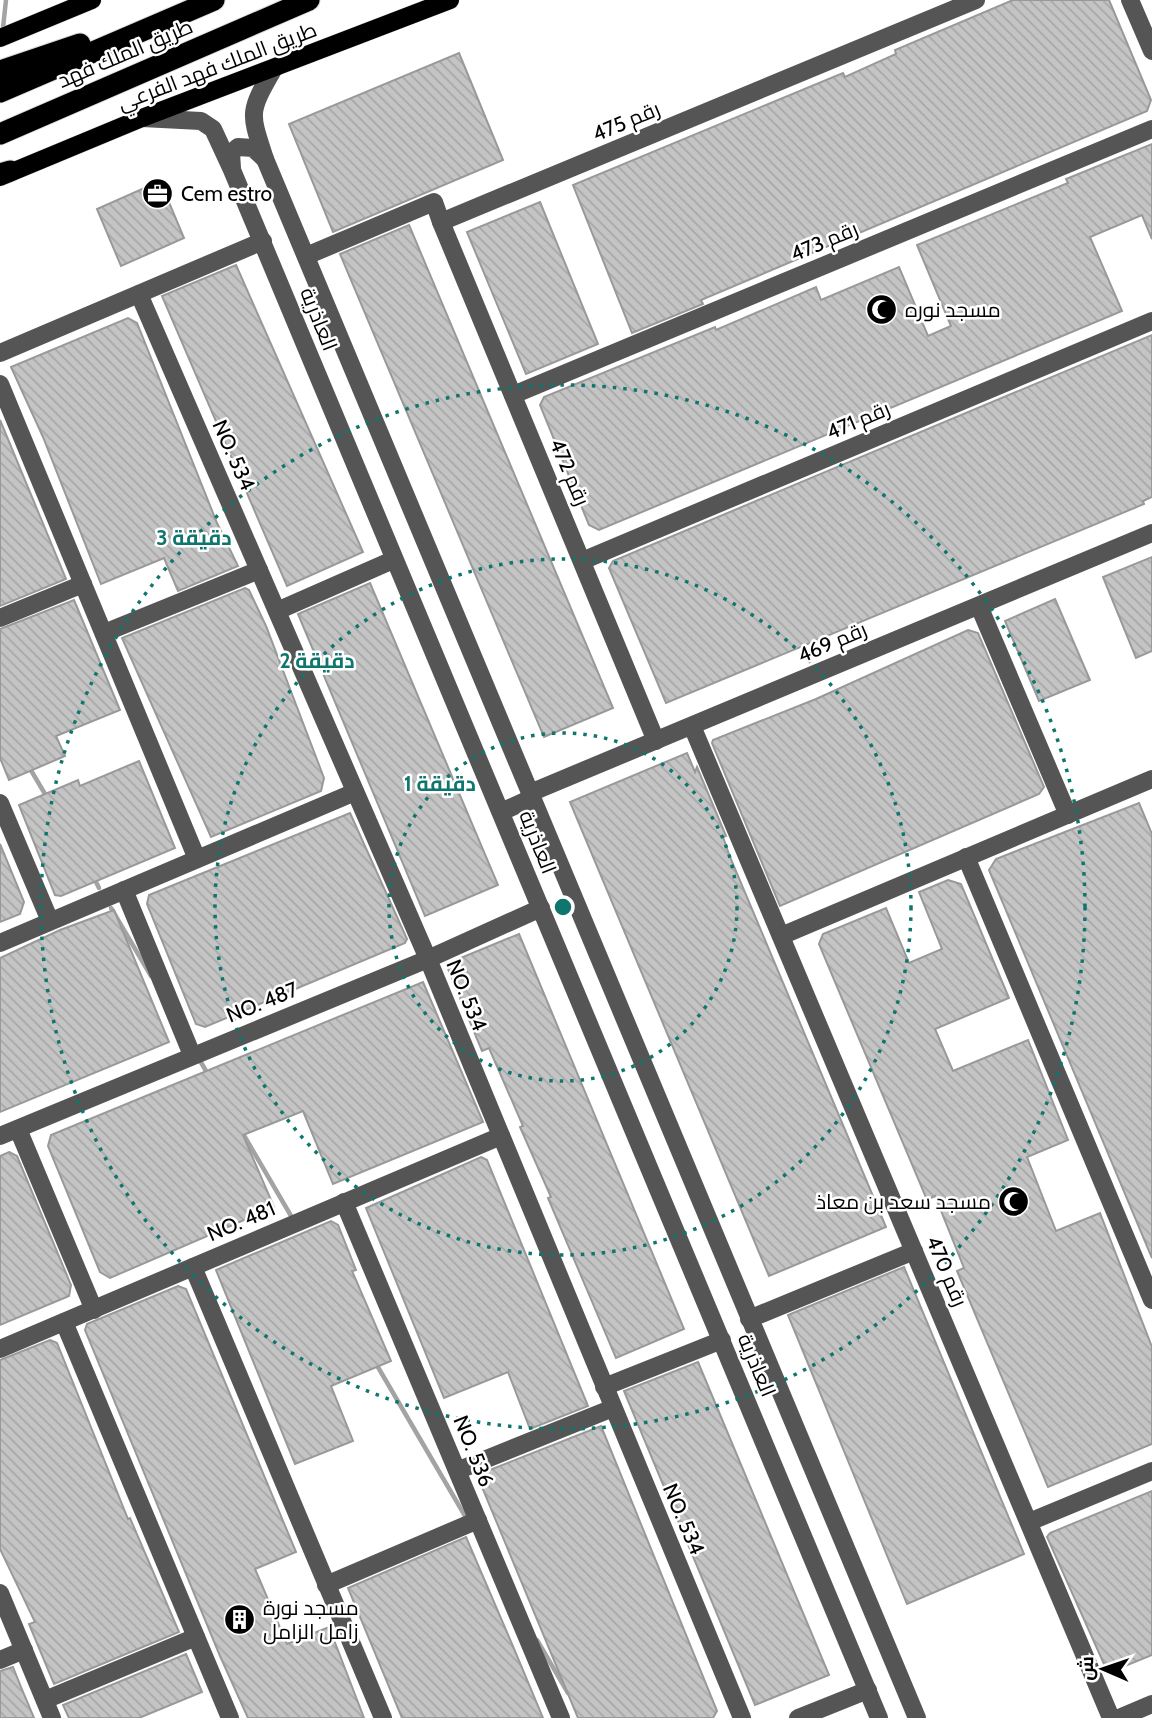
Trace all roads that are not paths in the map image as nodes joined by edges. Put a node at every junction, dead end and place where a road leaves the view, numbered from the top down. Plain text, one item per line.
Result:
1 (92, 0) edge
2 (214, 0) edge
3 (309, 0) edge
4 (450, 0) edge
5 (976, 0) edge
6 (1130, 0) edge
7 (150, 26) junction
8 (0, 38) edge
9 (1152, 51) edge
10 (273, 70) junction
11 (0, 71) edge
12 (0, 92) edge
13 (142, 118) junction
14 (1152, 129) edge
15 (0, 134) edge
16 (265, 159) junction
17 (232, 170) junction
18 (3, 174) edge
19 (441, 222) junction
20 (263, 241) junction
21 (306, 256) junction
22 (139, 294) junction
23 (1152, 321) edge
24 (0, 353) edge
25 (0, 384) edge
26 (513, 395) junction
27 (1152, 533) edge
28 (393, 559) junction
29 (582, 561) junction
30 (259, 570) junction
31 (83, 584) junction
32 (979, 606) junction
33 (277, 611) junction
34 (0, 618) edge
35 (104, 633) junction
36 (692, 726) junction
37 (656, 741) junction
38 (1151, 783) edge
39 (355, 792) junction
40 (531, 795) junction
41 (0, 803) edge
42 (501, 812) junction
43 (1068, 815) junction
44 (966, 858) junction
45 (197, 859) junction
46 (124, 890) junction
47 (541, 908) junction
48 (50, 921) junction
49 (781, 936) junction
50 (0, 943) edge
51 (428, 959) junction
52 (192, 1055) junction
53 (18, 1129) junction
54 (0, 1136) edge
55 (501, 1136) junction
56 (344, 1202) junction
57 (914, 1251) junction
58 (193, 1267) junction
59 (1152, 1300) edge
60 (94, 1310) junction
61 (750, 1319) junction
62 (64, 1322) junction
63 (722, 1340) junction
64 (0, 1349) edge
65 (604, 1387) junction
66 (613, 1408) junction
67 (458, 1470) junction
68 (1152, 1471) edge
69 (826, 1502) junction
70 (794, 1512) junction
71 (478, 1521) junction
72 (1028, 1522) junction
73 (326, 1585) junction
74 (0, 1593) edge
75 (196, 1637) junction
76 (24, 1650) junction
77 (0, 1660) edge
78 (868, 1690) junction
79 (45, 1700) junction
80 (1152, 1704) edge
81 (52, 1718) edge
82 (230, 1718) edge
83 (383, 1718) edge
84 (561, 1718) edge
85 (742, 1718) edge
86 (798, 1718) edge
87 (879, 1718) edge
88 (917, 1718) edge
89 (1111, 1718) edge
90 (1119, 1718) edge

1 - 8 main road
2 - 7 highway, طريق الملك فهد
3 - 15 highway, طريق الملك فهد
4 - 10 main road, طريق الملك فهد الفرعي
5 - 19 street, رقم 475
6 - 9 street
7 - 11 highway
7 - 12 highway, طريق الملك فهد
10 - 13 main road, طريق الملك فهد الفرعي
10 - 16 street, العاذرية
13 - 17 street, العاذرية
13 - 18 main road, طريق الملك فهد الفرعي
14 - 26 street, رقم 473
16 - 17 street
16 - 21 street, العاذرية
17 - 20 street, العاذرية
19 - 21 street
19 - 26 street, رقم 472
20 - 22 street
20 - 28 street, العاذرية
21 - 40 street, العاذرية
22 - 24 street
22 - 30 street, NO. 534
23 - 29 street, رقم 471
25 - 31 street
26 - 29 street, رقم 472
27 - 32 street, رقم 469
28 - 33 street
28 - 42 street, العاذرية
29 - 37 street, رقم 472
30 - 33 street, NO. 534
30 - 35 street
31 - 34 street
31 - 35 street
32 - 36 street, رقم 469
32 - 43 street
33 - 39 street, NO. 534
35 - 45 street
36 - 37 street, رقم 469
36 - 49 street, رقم 470
37 - 40 street, رقم 469
38 - 43 street
39 - 45 street
39 - 51 street, NO. 534
40 - 42 street, رقم 469
40 - 61 street, العاذرية
41 - 48 street
42 - 47 street, العاذرية
43 - 44 street
44 - 49 street
44 - 59 street
45 - 46 street
46 - 48 street
46 - 52 street
47 - 51 street, NO. 487
47 - 63 street, العاذرية
48 - 50 street
49 - 57 street, رقم 470
51 - 52 street, NO. 487
51 - 55 street, NO. 534
52 - 53 street, NO. 487
53 - 54 street, NO. 487
53 - 60 street
55 - 56 street, NO. 481
55 - 65 street, NO. 534
56 - 58 street, NO. 481
56 - 67 street, NO. 536
57 - 61 street
57 - 72 street, رقم 470
58 - 60 street, NO. 481
58 - 73 street
60 - 62 street, NO. 481
61 - 69 street, العاذرية
62 - 64 street, NO. 481
62 - 75 street
63 - 65 street
63 - 70 street, العاذرية
65 - 66 street, NO. 534
66 - 67 street
66 - 85 street, NO. 534
67 - 71 street, NO. 536
68 - 72 street
69 - 70 street
69 - 88 street, العاذرية
70 - 78 street, العاذرية
71 - 73 street
71 - 84 street, NO. 536
72 - 89 street, رقم 470
73 - 83 street
74 - 76 street
75 - 79 street
75 - 82 street
76 - 77 street
76 - 79 street
78 - 86 street
78 - 87 street, العاذرية
79 - 81 street
80 - 90 street

